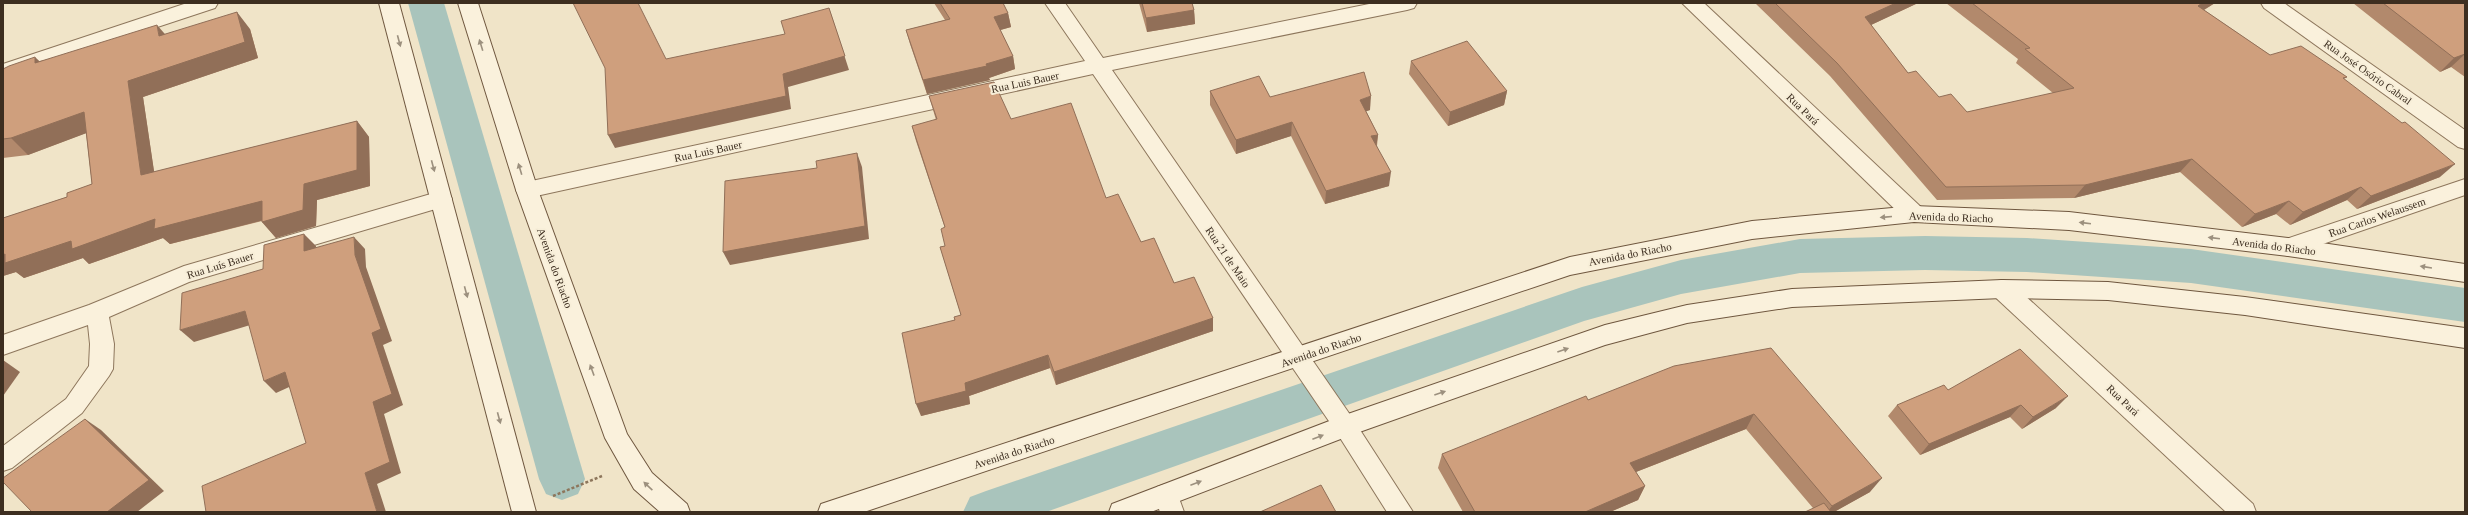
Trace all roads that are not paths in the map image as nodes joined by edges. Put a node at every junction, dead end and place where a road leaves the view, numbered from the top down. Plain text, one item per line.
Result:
1 (208, 3) edge
2 (389, 3) edge
3 (468, 3) edge
4 (1055, 3) edge
5 (1407, 3) edge
6 (1692, 3) edge
7 (2271, 3) edge
8 (1097, 66) junction
9 (3, 71) edge
10 (2465, 141) edge
11 (2465, 187) edge
12 (526, 190) junction
13 (441, 199) junction
14 (1914, 214) junction
15 (2288, 247) junction
16 (2465, 273) edge
17 (2002, 289) junction
18 (97, 312) junction
19 (2465, 338) edge
20 (3, 345) edge
21 (1303, 366) junction
22 (1345, 426) junction
23 (3, 460) edge
24 (1169, 503) edge
25 (524, 510) edge
26 (675, 511) edge
27 (830, 512) edge
28 (1121, 512) edge
29 (1401, 512) edge
30 (2244, 512) edge

1 - 9 main road
2 -> 13 main road
12 -> 3 main road, Avenida do Riacho
4 - 8 main road, Rua 21 de Maio
5 - 8 main road, Rua Luis Bauer
6 - 14 main road, Rua Pará
7 - 10 main road, Rua José Osório Cabral
8 - 12 main road, Rua Luis Bauer
8 - 21 main road, Rua 21 de Maio
11 - 15 main road, Rua Carlos Welaussem
26 -> 12 main road, Avenida do Riacho
13 - 18 main road, Rua Luís Bauer
13 -> 25 main road
15 -> 14 main road, Avenida do Riacho
14 -> 21 main road, Avenida do Riacho
16 -> 15 main road, Avenida do Riacho
17 - 19 main road
22 -> 17 main road
17 - 30 main road, Rua Pará
18 - 20 main road, Rua Luís Bauer
18 - 23 main road
21 - 22 main road, Rua 21 de Maio
21 - 27 main road, Avenida do Riacho
24 -> 22 main road
22 - 29 main road, Rua 21 de Maio
24 - 28 main road

